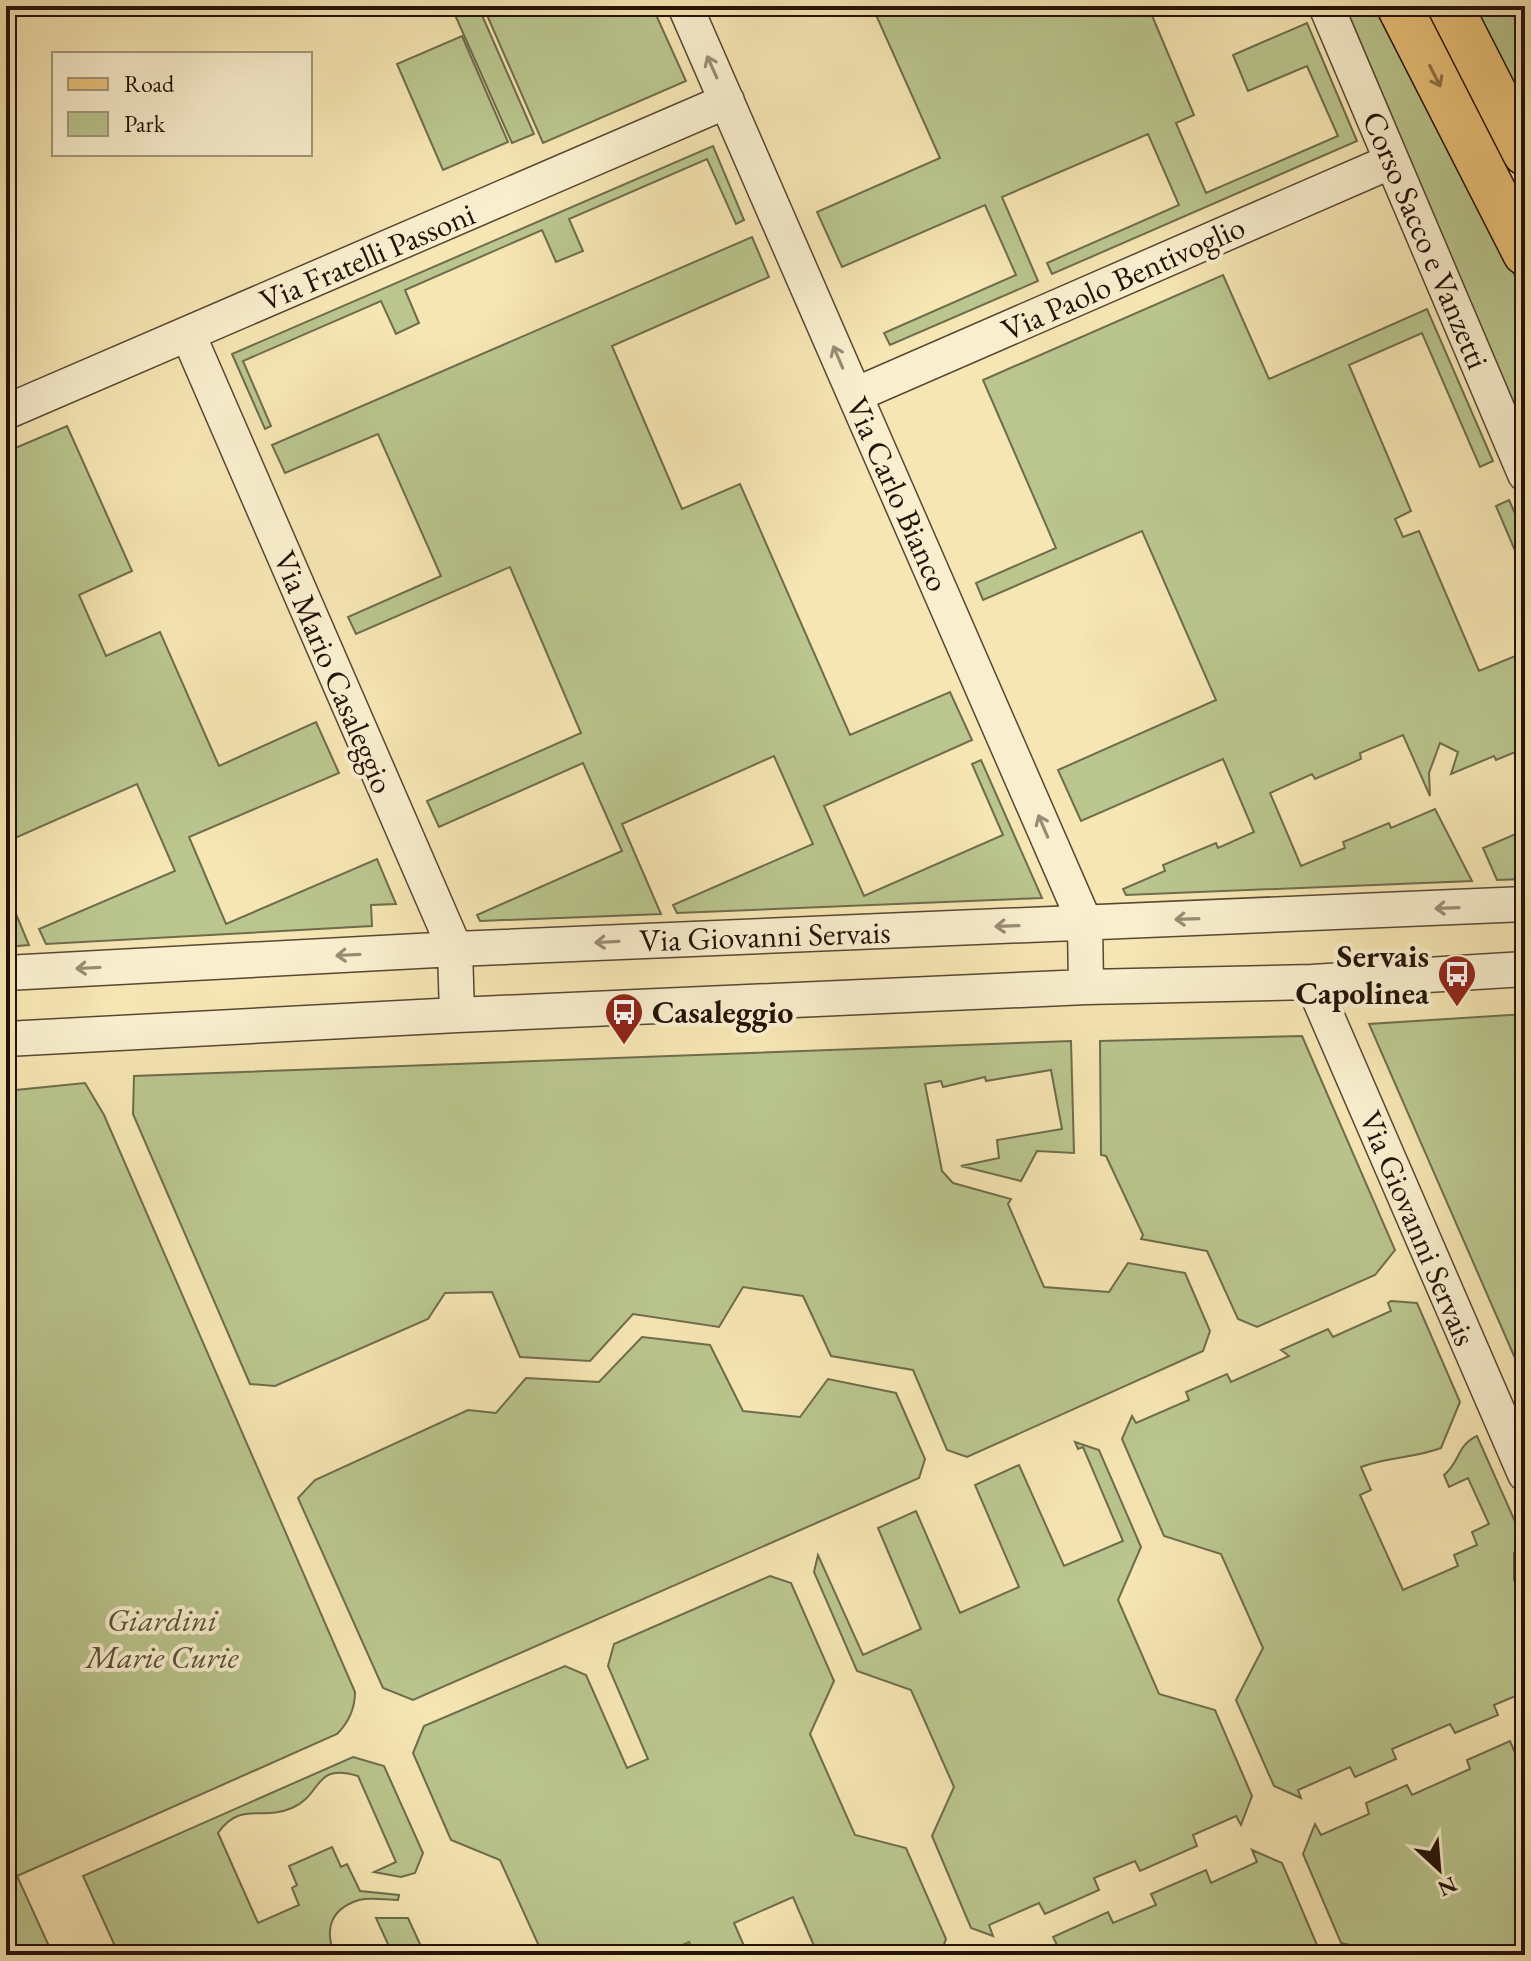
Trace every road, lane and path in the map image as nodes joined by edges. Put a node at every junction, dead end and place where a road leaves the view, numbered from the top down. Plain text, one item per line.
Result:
1 (685, 6) edge
2 (1326, 6) edge
3 (1399, 6) edge
4 (1450, 6) edge
5 (727, 101) junction
6 (1525, 153) edge
7 (1392, 161) junction
8 (1525, 253) edge
9 (188, 334) junction
10 (855, 395) junction
11 (6, 412) edge
12 (1525, 474) edge
13 (1525, 904) edge
14 (1085, 923) junction
15 (455, 949) junction
16 (1525, 969) edge
17 (6, 973) edge
18 (1312, 982) junction
19 (1086, 987) junction
20 (457, 1015) junction
21 (6, 1039) edge
22 (1525, 1474) edge

5 -> 1 street, Via Carlo Bianco
2 - 7 street, Corso Sacco e Vanzetti
3 -> 8 main road
4 - 6 main road
5 - 9 street, Via Fratelli Passoni
10 -> 5 street, Via Carlo Bianco
7 - 10 street, Via Paolo Bentivoglio
7 - 12 street, Corso Sacco e Vanzetti
9 - 11 street, Via Fratelli Passoni
9 - 15 street, Via Mario Casaleggio
14 -> 10 street, Via Carlo Bianco
13 -> 14 street, Via Giovanni Servais
14 -> 15 street, Via Giovanni Servais
14 - 19 street, Via Carlo Bianco
15 -> 17 street, Via Giovanni Servais
15 - 20 street, Via Mario Casaleggio
16 - 18 street, Via Giovanni Servais
18 - 19 street, Via Giovanni Servais
18 - 22 street, Via Giovanni Servais
19 - 20 street, Via Giovanni Servais
20 - 21 street, Via Giovanni Servais

